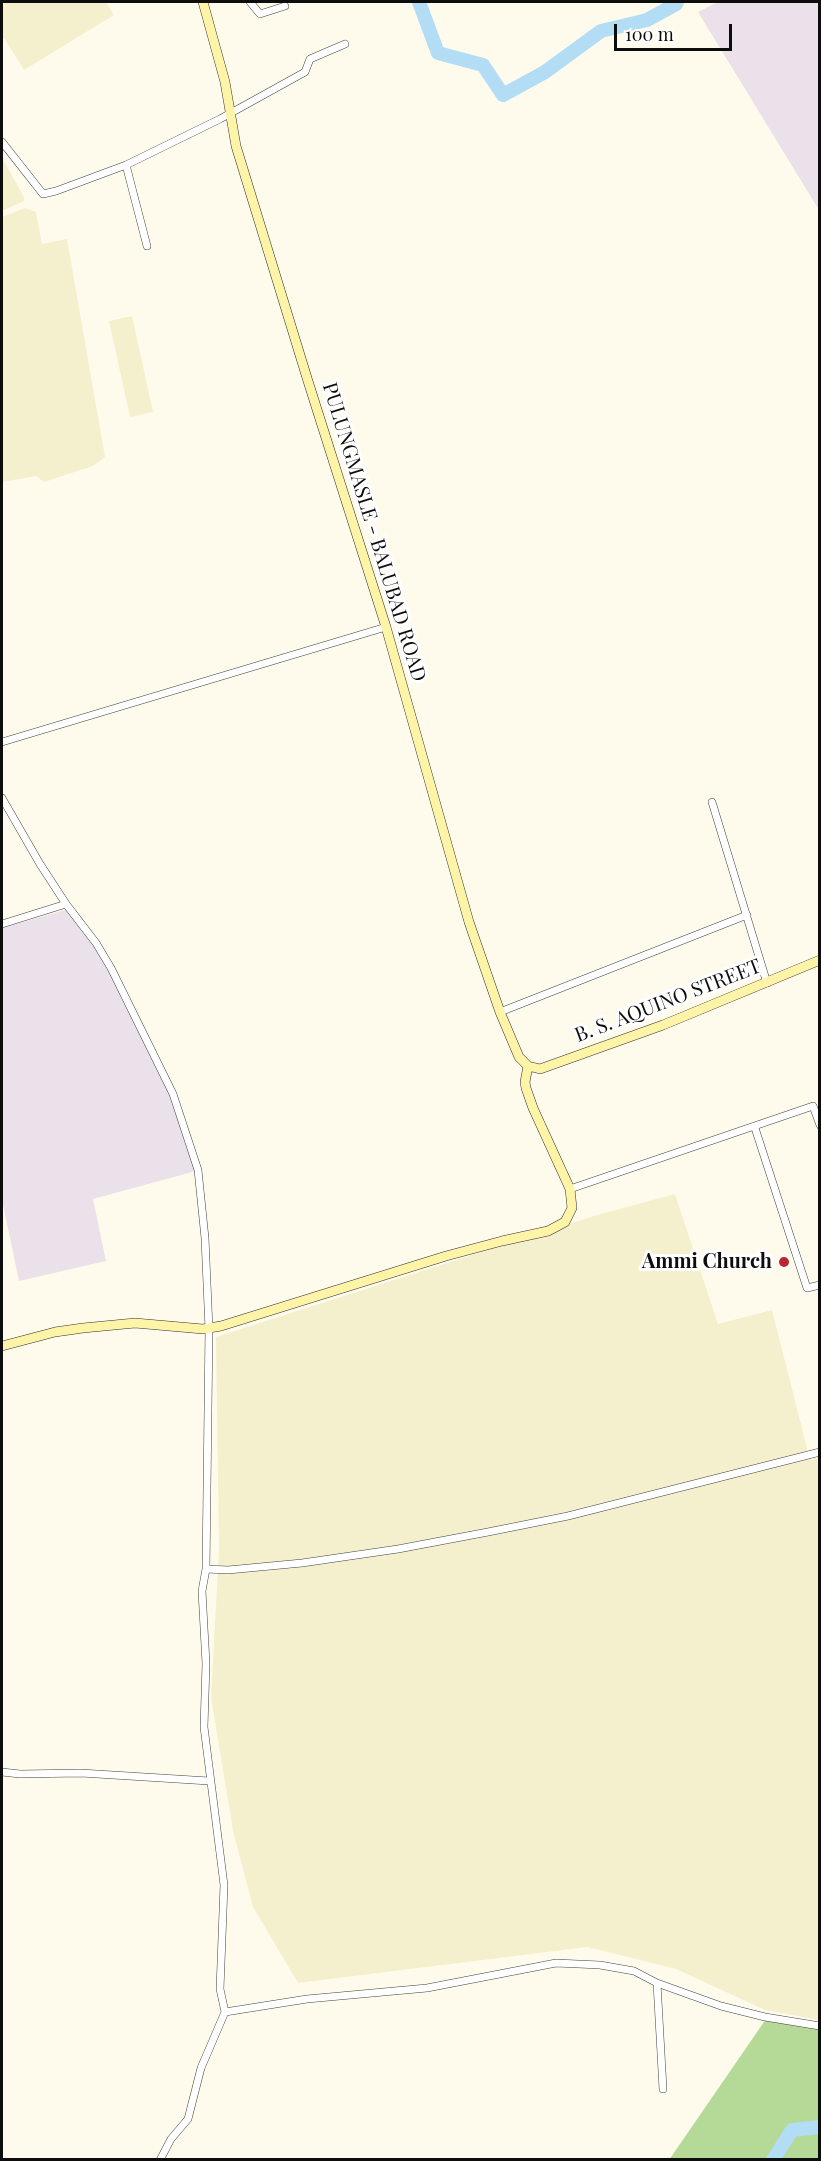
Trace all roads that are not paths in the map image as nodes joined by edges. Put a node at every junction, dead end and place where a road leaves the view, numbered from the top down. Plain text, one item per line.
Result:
1 (203, 2) edge
2 (250, 2) edge
3 (285, 6) dead end
4 (345, 44) dead end
5 (230, 112) junction
6 (2, 142) edge
7 (126, 165) junction
8 (147, 246) dead end
9 (386, 627) junction
10 (2, 742) edge
11 (2, 798) edge
12 (712, 802) dead end
13 (66, 904) junction
14 (747, 915) junction
15 (2, 924) edge
16 (819, 960) edge
17 (767, 983) junction
18 (500, 1012) junction
19 (528, 1066) junction
20 (819, 1125) edge
21 (755, 1128) junction
22 (570, 1190) junction
23 (819, 1285) edge
24 (209, 1329) junction
25 (2, 1346) edge
26 (819, 1452) edge
27 (206, 1569) junction
28 (2, 1772) edge
29 (209, 1781) junction
30 (657, 1983) junction
31 (225, 2012) junction
32 (819, 2026) edge
33 (663, 2089) dead end
34 (160, 2160) edge

1 - 5 street, PULUNGMASLE - BALUBAD ROAD
2 - 3 street
4 - 5 street
5 - 7 street
5 - 9 street, PULUNGMASLE - BALUBAD ROAD
6 - 7 street
7 - 8 street
9 - 10 street
9 - 18 street, PULUNGMASLE - BALUBAD ROAD
11 - 13 street
12 - 14 street
13 - 15 street
13 - 24 street
14 - 17 street
14 - 18 street
16 - 17 street, B. S. AQUINO STREET
17 - 19 street, B. S. AQUINO STREET
18 - 19 street, PULUNGMASLE - BALUBAD ROAD
19 - 22 street
20 - 21 street
21 - 22 street
21 - 23 street
22 - 24 street
24 - 25 street
24 - 27 street
26 - 27 street
27 - 29 street
28 - 29 street
29 - 31 street
30 - 31 street
30 - 32 street
30 - 33 street
31 - 34 street

